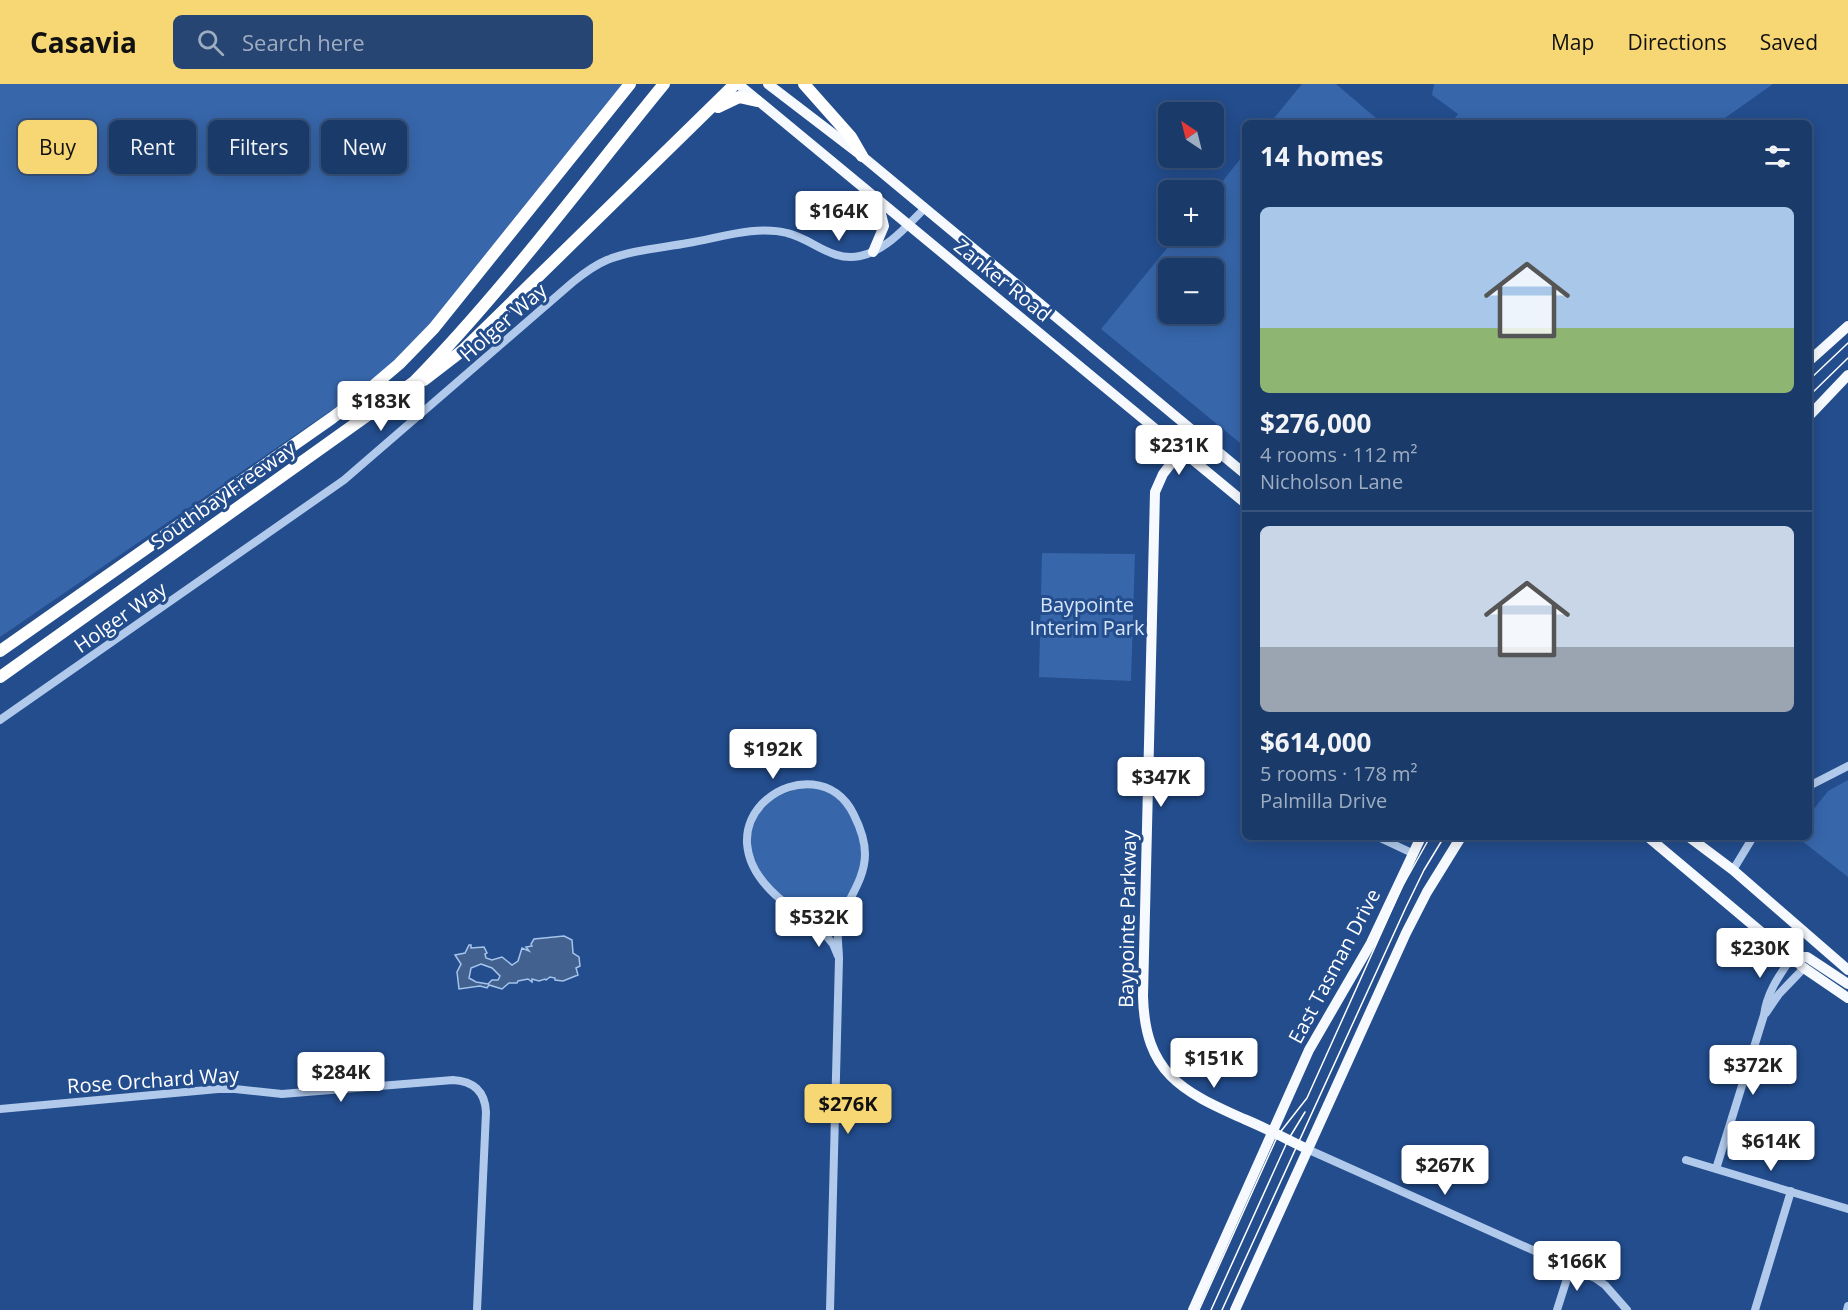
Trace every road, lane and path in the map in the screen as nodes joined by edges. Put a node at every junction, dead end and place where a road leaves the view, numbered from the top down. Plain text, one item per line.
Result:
1 (630, 84) edge
2 (640, 84) edge
3 (664, 84) edge
4 (737, 84) edge
5 (768, 84) edge
6 (804, 84) edge
7 (757, 101) junction
8 (694, 124) junction
9 (862, 156) junction
10 (877, 198) junction
11 (925, 208) junction
12 (908, 225) junction
13 (873, 252) junction
14 (1848, 326) edge
15 (1812, 358) edge
16 (1848, 375) edge
17 (404, 391) junction
18 (1812, 414) edge
19 (1195, 432) junction
20 (1181, 450) junction
21 (1242, 471) edge
22 (219, 497) junction
23 (1242, 501) edge
24 (0, 651) edge
25 (0, 677) edge
26 (0, 720) edge
27 (1848, 766) edge
28 (1812, 784) edge
29 (1384, 840) edge
30 (1419, 840) edge
31 (1459, 840) edge
32 (1652, 840) edge
33 (1693, 840) edge
34 (1752, 840) edge
35 (1412, 853) junction
36 (1733, 870) junction
37 (838, 924) junction
38 (818, 926) junction
39 (1792, 957) junction
40 (839, 959) junction
41 (1804, 968) junction
42 (1848, 970) edge
43 (1848, 984) edge
44 (1848, 998) edge
45 (1764, 1015) junction
46 (0, 1109) edge
47 (1272, 1133) junction
48 (1307, 1149) junction
49 (1686, 1160) dead end
50 (1716, 1169) junction
51 (1791, 1191) junction
52 (1848, 1209) edge
53 (1571, 1266) junction
54 (477, 1310) edge
55 (831, 1310) edge
56 (1193, 1310) edge
57 (1235, 1310) edge
58 (1557, 1310) edge
59 (1627, 1310) edge
60 (1755, 1310) edge

1 - 22 highway, Southbay Freeway
2 - 22 highway
3 - 17 highway, Southbay Freeway
4 - 7 main road, Zanker Road
4 - 8 highway
5 - 9 main road, Zanker Road
6 - 9 highway
7 - 8 highway
7 - 10 main road, Zanker Road
8 - 17 highway
9 - 11 main road, Zanker Road
10 - 12 main road, Zanker Road
10 - 13 main road
11 - 12 street, Holger Way
11 - 19 main road, Zanker Road
12 - 13 street, Holger Way
12 - 20 main road, Zanker Road
13 - 26 street, Holger Way
14 - 15 main road
16 - 18 main road
17 - 25 highway, Southbay Freeway
19 - 20 main road, Baypointe Parkway
19 - 21 main road, Zanker Road
20 - 23 main road, Zanker Road
20 - 47 main road, Baypointe Parkway
22 - 24 highway, Southbay Freeway
27 - 28 street
29 - 35 street
30 - 35 main road, East Tasman Drive
31 - 48 main road
32 - 39 main road
33 - 36 main road
34 - 36 street
35 - 47 main road, East Tasman Drive
36 - 42 main road
37 - 38 street
37 - 38 street
37 - 40 street
38 - 40 street
39 - 41 main road
39 - 43 main road
39 - 45 street
40 - 55 street
41 - 44 main road
41 - 45 street
45 - 50 street
46 - 54 street, Rose Orchard Way
47 - 48 main road, Baypointe Parkway
47 - 56 main road, East Tasman Drive
48 - 53 street, Baypointe Parkway
48 - 57 main road
49 - 50 street
50 - 51 street
51 - 52 street
51 - 60 street
53 - 58 street
53 - 59 street, Baypointe Parkway

